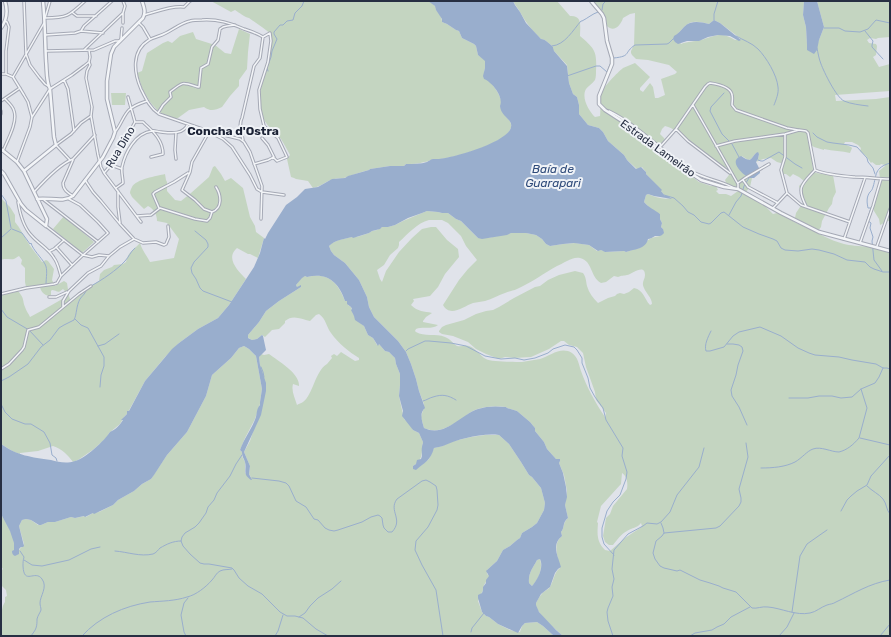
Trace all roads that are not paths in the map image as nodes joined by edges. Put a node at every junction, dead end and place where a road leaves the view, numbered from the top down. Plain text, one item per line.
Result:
1 (5, 1) edge
2 (24, 1) edge
3 (43, 1) edge
4 (50, 1) edge
5 (85, 1) edge
6 (112, 1) edge
7 (123, 1) edge
8 (142, 1) edge
9 (190, 1) edge
10 (591, 1) edge
11 (73, 12) junction
12 (123, 13) junction
13 (144, 15) junction
14 (96, 16) junction
15 (45, 20) junction
16 (5, 21) junction
17 (124, 23) dead end
18 (138, 23) junction
19 (236, 25) junction
20 (1, 28) edge
21 (122, 28) dead end
22 (81, 31) junction
23 (103, 33) junction
24 (45, 35) junction
25 (263, 37) junction
26 (150, 39) junction
27 (121, 40) junction
28 (84, 50) junction
29 (89, 50) junction
30 (46, 51) junction
31 (26, 54) junction
32 (89, 62) junction
33 (1, 74) edge
34 (6, 74) junction
35 (13, 77) junction
36 (64, 80) junction
37 (48, 86) junction
38 (20, 88) junction
39 (50, 89) junction
40 (128, 97) dead end
41 (5, 98) junction
42 (1, 101) edge
43 (147, 101) junction
44 (693, 105) junction
45 (131, 108) junction
46 (605, 110) junction
47 (1, 111) edge
48 (158, 113) junction
49 (1, 114) edge
50 (91, 116) junction
51 (32, 117) junction
52 (135, 122) junction
53 (188, 124) junction
54 (676, 129) junction
55 (799, 130) junction
56 (74, 131) junction
57 (151, 131) junction
58 (208, 131) junction
59 (115, 132) junction
60 (176, 133) junction
61 (785, 134) junction
62 (95, 136) junction
63 (262, 138) dead end
64 (243, 140) junction
65 (56, 145) junction
66 (716, 146) junction
67 (660, 147) junction
68 (2, 150) edge
69 (151, 157) dead end
70 (273, 157) junction
71 (73, 159) junction
72 (176, 159) dead end
73 (70, 160) junction
74 (17, 162) junction
75 (99, 162) junction
76 (254, 164) junction
77 (769, 164) dead end
78 (111, 165) junction
79 (122, 169) junction
80 (815, 170) junction
81 (1, 171) edge
82 (24, 171) junction
83 (190, 172) junction
84 (104, 173) junction
85 (732, 174) junction
86 (865, 178) junction
87 (881, 179) junction
88 (890, 179) edge
89 (85, 180) junction
90 (743, 180) junction
91 (738, 184) junction
92 (216, 187) dead end
93 (116, 188) junction
94 (737, 189) junction
95 (118, 191) junction
96 (34, 192) junction
97 (262, 192) junction
98 (787, 193) junction
99 (73, 196) junction
100 (284, 196) dead end
101 (42, 198) junction
102 (37, 199) junction
103 (69, 199) junction
104 (18, 200) junction
105 (778, 203) junction
106 (806, 206) junction
107 (159, 208) junction
108 (773, 208) junction
109 (890, 209) edge
110 (212, 212) junction
111 (137, 216) junction
112 (261, 219) dead end
113 (887, 220) junction
114 (890, 221) edge
115 (142, 222) dead end
116 (850, 222) junction
117 (120, 224) junction
118 (46, 226) junction
119 (168, 226) dead end
120 (134, 239) junction
121 (844, 239) junction
122 (64, 240) junction
123 (98, 242) junction
124 (860, 243) junction
125 (877, 246) junction
126 (56, 247) junction
127 (890, 250) edge
128 (49, 251) junction
129 (83, 254) junction
130 (109, 256) junction
131 (72, 265) junction
132 (61, 276) junction
133 (91, 286) dead end
134 (69, 291) junction
135 (1, 294) edge
136 (49, 298) dead end
137 (63, 307) junction
138 (1, 369) edge

1 - 16 street
2 - 31 street
3 - 15 street
4 - 15 street
5 - 11 street
6 - 14 street
7 - 12 street
8 - 13 street
9 - 13 street
10 - 46 street
11 - 14 street
11 - 15 street
12 - 17 street
12 - 23 street
13 - 18 street
14 - 22 street
15 - 24 street
15 - 31 street
16 - 20 street
16 - 34 street
18 - 26 street
18 - 27 street
19 - 25 street
19 - 26 street
19 - 48 street
21 - 27 street
22 - 23 street
22 - 24 street
23 - 28 street
24 - 30 street
25 - 64 street
25 - 70 street
26 - 43 street
27 - 29 street
27 - 59 street
28 - 29 street
28 - 30 street
29 - 32 street
30 - 37 street
31 - 35 street
31 - 37 street
32 - 36 street
32 - 50 street
33 - 34 street
34 - 35 street
35 - 38 street
36 - 39 street
36 - 56 street
37 - 39 street
38 - 41 street
38 - 51 street
39 - 51 street
39 - 65 street
40 - 45 street, Rua Dino
41 - 42 street
41 - 68 street
43 - 45 street
43 - 48 street
44 - 54 street
44 - 55 street
44 - 66 street
45 - 52 street, Rua Dino
45 - 59 street
46 - 67 street
46 - 94 street, Estrada Lameirão
47 - 49 street
48 - 53 street
50 - 56 street
50 - 62 street
51 - 74 street
52 - 57 street
52 - 78 street, Rua Dino
53 - 58 street
53 - 60 street
54 - 67 street
54 - 85 street
55 - 61 street
55 - 80 street
56 - 65 street
57 - 60 street
57 - 69 street
57 - 79 street
58 - 64 street
58 - 83 street
58 - 97 street
59 - 75 street
60 - 72 street
61 - 66 street
61 - 98 street
62 - 71 street
62 - 75 street
63 - 70 street
64 - 76 street
65 - 73 street
65 - 82 street
66 - 85 street
67 - 94 street
68 - 74 street
70 - 76 street
71 - 73 street
71 - 99 street
73 - 96 street
74 - 82 street
75 - 84 street
75 - 89 street
76 - 97 street
77 - 90 street
78 - 79 street
78 - 84 street, Rua Dino
79 - 93 street
80 - 86 street
80 - 106 street
81 - 104 street
82 - 96 street
83 - 107 street
83 - 110 street
84 - 93 street
85 - 91 street
86 - 87 street
86 - 116 street
87 - 88 street
87 - 124 street
89 - 99 street
89 - 117 street
90 - 91 street
90 - 105 street
91 - 94 street
92 - 110 street
93 - 95 street
94 - 108 street, Estrada Lameirão
95 - 111 street
95 - 117 street
96 - 102 street
97 - 100 street
97 - 112 street
98 - 105 street
98 - 106 street
99 - 103 street
101 - 102 street
101 - 103 street
101 - 123 street
102 - 118 street
103 - 123 street
104 - 118 street
104 - 128 street
105 - 108 street
106 - 116 street
107 - 110 street
107 - 111 street
108 - 121 street, Estrada Lameirão
109 - 113 street
111 - 115 street
113 - 114 street
113 - 125 street
116 - 121 street
117 - 120 street
118 - 122 street
119 - 120 street
120 - 130 street
121 - 124 street, Estrada Lameirão
122 - 126 street
122 - 129 street
123 - 129 street
124 - 125 street, Estrada Lameirão
125 - 127 street, Estrada Lameirão
126 - 128 street
126 - 131 street
128 - 132 street
129 - 130 street
129 - 131 street
130 - 134 street
131 - 132 street
132 - 135 street
133 - 137 street
134 - 136 street
134 - 137 street
137 - 138 street

